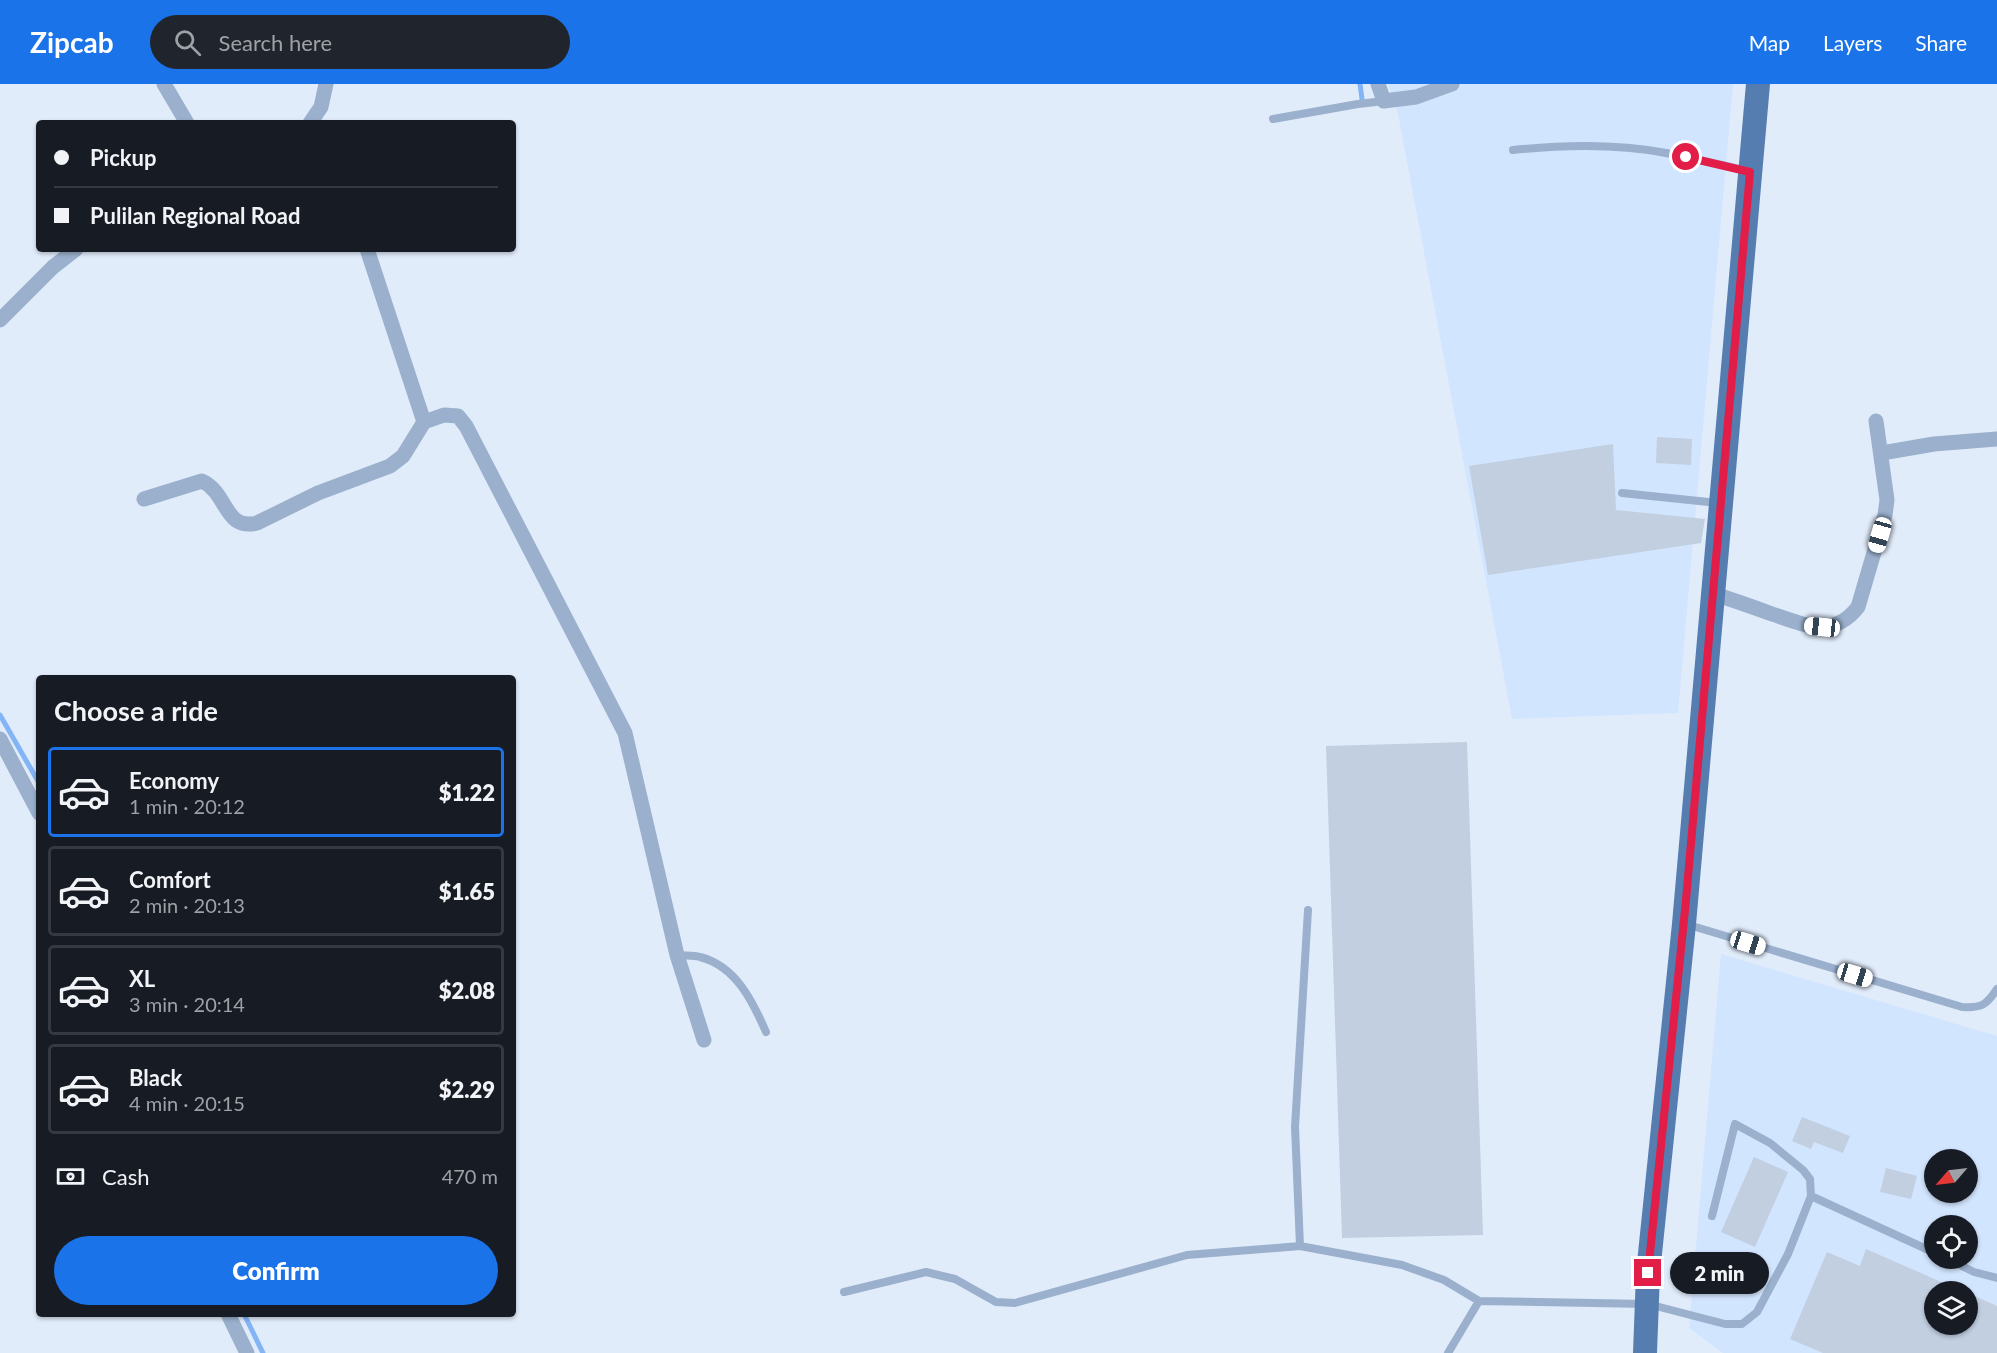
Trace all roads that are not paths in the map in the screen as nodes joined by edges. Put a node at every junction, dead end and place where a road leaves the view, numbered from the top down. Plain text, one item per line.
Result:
1 (164, 84) edge
2 (326, 84) edge
3 (1378, 84) edge
4 (1452, 84) edge
5 (1758, 84) edge
6 (1384, 101) junction
7 (321, 107) junction
8 (1273, 119) dead end
9 (185, 120) edge
10 (312, 120) edge
11 (325, 120) edge
12 (1513, 150) dead end
13 (1750, 172) junction
14 (72, 252) edge
15 (368, 252) edge
16 (0, 320) edge
17 (1876, 421) dead end
18 (424, 422) junction
19 (1997, 439) edge
20 (1882, 453) junction
21 (1622, 493) dead end
22 (144, 499) dead end
23 (1720, 503) junction
24 (1713, 594) junction
25 (0, 740) edge
26 (36, 807) edge
27 (1308, 910) dead end
28 (1684, 924) junction
29 (677, 955) junction
30 (1997, 989) edge
31 (766, 1032) dead end
32 (704, 1040) dead end
33 (1811, 1196) junction
34 (1712, 1216) dead end
35 (1300, 1246) junction
36 (1924, 1248) edge
37 (1968, 1269) edge
38 (1997, 1278) edge
39 (844, 1292) dead end
40 (1479, 1301) junction
41 (1648, 1304) junction
42 (229, 1317) edge
43 (247, 1353) edge
44 (1448, 1353) edge
45 (1644, 1353) edge

1 - 9 street
2 - 7 street
3 - 6 street
4 - 6 street
5 - 13 main road
6 - 8 lane
7 - 10 street
7 - 11 street
12 - 13 lane
13 - 23 main road
14 - 16 street
15 - 18 street
17 - 20 street
18 - 22 street
18 - 29 street
19 - 20 street
20 - 24 street
21 - 23 lane
23 - 24 main road
24 - 28 main road
25 - 26 street
27 - 35 lane
28 - 30 lane
28 - 41 main road
29 - 31 lane
29 - 32 street
33 - 34 lane
33 - 36 lane
33 - 41 lane
35 - 39 lane
35 - 40 lane
37 - 38 lane
40 - 41 lane
40 - 44 lane
41 - 45 main road
42 - 43 street

